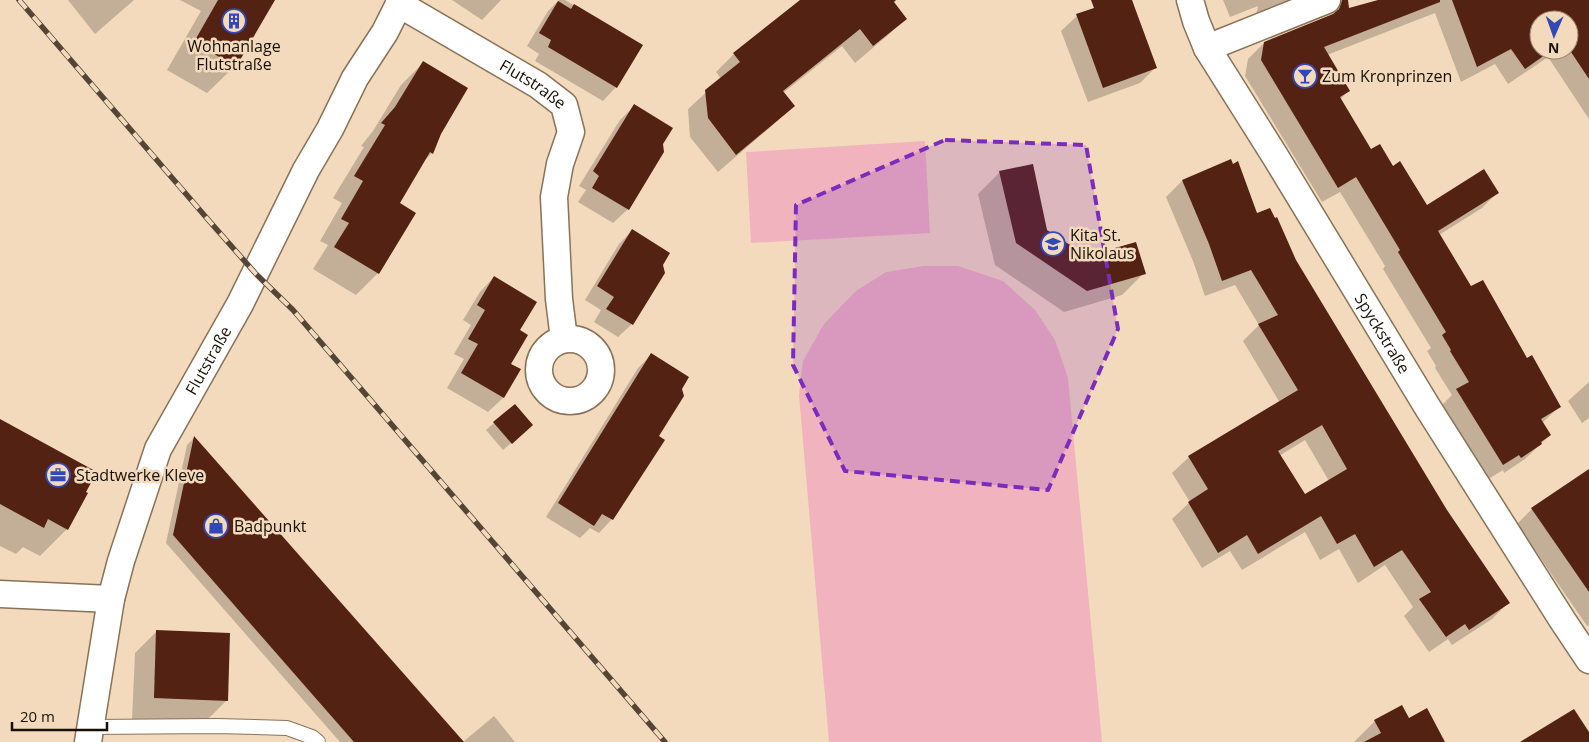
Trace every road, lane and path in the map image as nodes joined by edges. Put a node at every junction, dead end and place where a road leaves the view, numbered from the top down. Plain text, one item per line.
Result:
1 (1190, 0) edge
2 (1327, 0) edge
3 (400, 2) edge
4 (1207, 48) junction
5 (564, 339) dead end
6 (0, 594) edge
7 (111, 599) junction
8 (1589, 660) edge
9 (89, 735) edge
10 (318, 742) edge

1 - 4 street, Spyckstraße
2 - 4 street
3 - 5 street, Flutstraße
3 - 7 street, Flutstraße
4 - 8 street, Spyckstraße
6 - 7 street
7 - 9 street, Flutstraße
9 - 10 lane

